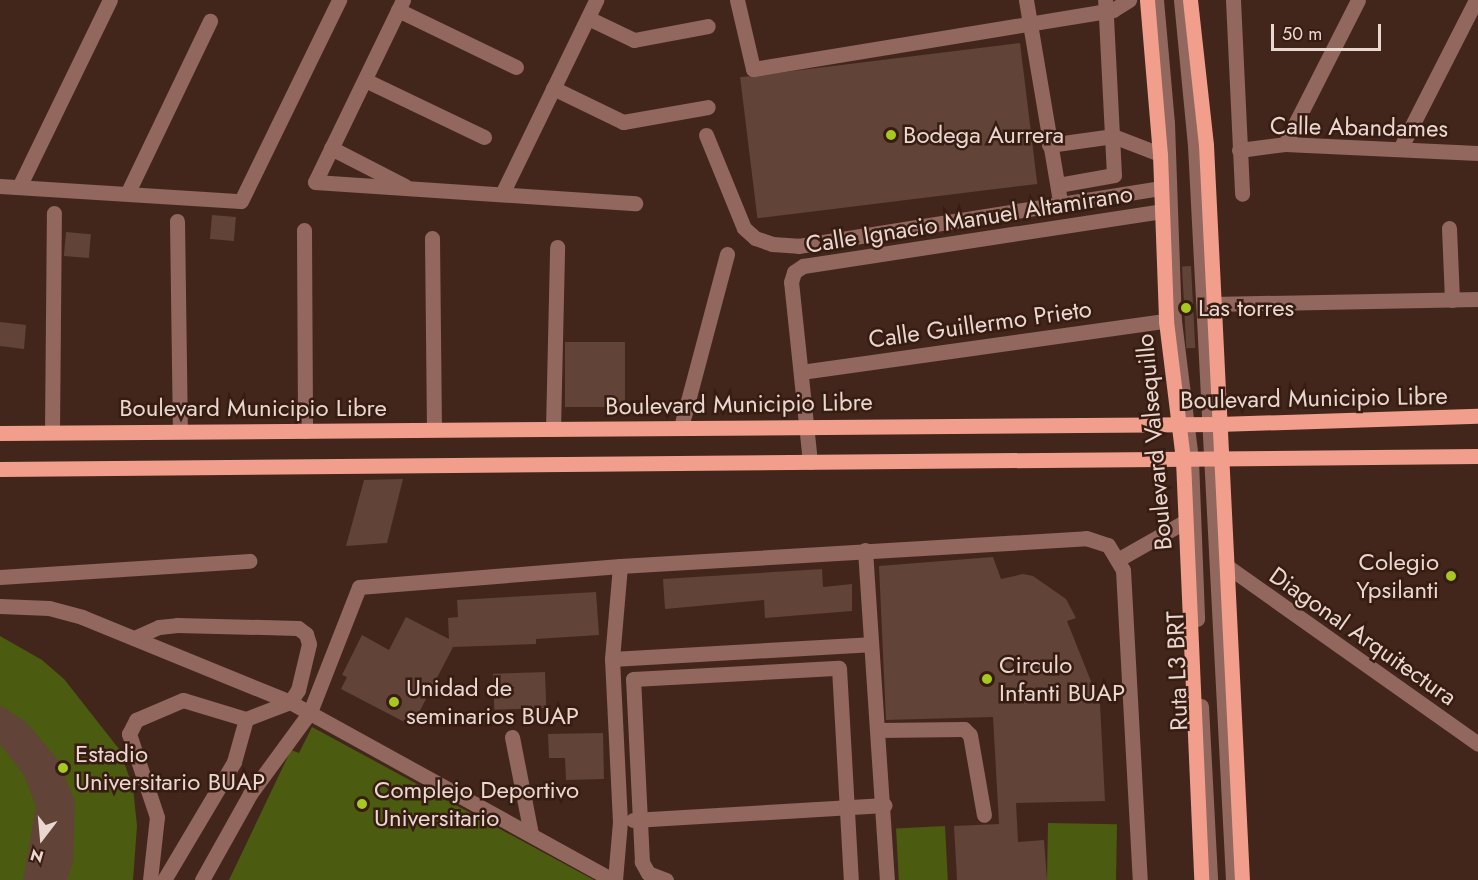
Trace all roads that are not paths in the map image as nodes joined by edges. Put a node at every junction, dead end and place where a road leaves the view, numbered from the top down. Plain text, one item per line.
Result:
1 (110, 0) edge
2 (339, 0) edge
3 (596, 0) edge
4 (737, 0) edge
5 (1026, 0) edge
6 (1129, 0) edge
7 (1147, 0) edge
8 (1155, 0) edge
9 (1181, 0) edge
10 (1190, 0) edge
11 (1233, 0) edge
12 (1358, 0) edge
13 (1476, 0) edge
14 (401, 5) edge
15 (1105, 5) edge
16 (588, 18) junction
17 (210, 21) dead end
18 (1032, 24) junction
19 (708, 26) dead end
20 (516, 67) dead end
21 (364, 80) junction
22 (553, 88) junction
23 (708, 107) dead end
24 (706, 135) dead end
25 (1113, 136) junction
26 (484, 137) dead end
27 (1285, 144) junction
28 (1049, 145) junction
29 (331, 148) junction
30 (1400, 149) junction
31 (1239, 150) junction
32 (1478, 153) edge
33 (1160, 154) junction
34 (1058, 185) junction
35 (0, 186) edge
36 (19, 187) junction
37 (410, 188) junction
38 (1161, 188) junction
39 (128, 192) junction
40 (502, 194) junction
41 (1242, 194) dead end
42 (635, 202) dead end
43 (1060, 204) junction
44 (1162, 211) junction
45 (54, 213) dead end
46 (177, 221) dead end
47 (1059, 226) junction
48 (1449, 228) dead end
49 (304, 230) dead end
50 (432, 238) dead end
51 (557, 247) dead end
52 (727, 254) dead end
53 (1478, 299) edge
54 (1452, 300) junction
55 (1211, 304) junction
56 (1166, 321) junction
57 (801, 372) junction
58 (1478, 416) edge
59 (1182, 424) junction
60 (1214, 424) junction
61 (807, 426) junction
62 (681, 428) junction
63 (434, 429) junction
64 (553, 429) junction
65 (305, 430) junction
66 (52, 432) junction
67 (180, 432) junction
68 (0, 433) edge
69 (1478, 456) edge
70 (1187, 460) junction
71 (1216, 460) junction
72 (810, 462) junction
73 (0, 469) edge
74 (1186, 521) junction
75 (865, 550) junction
76 (1119, 559) junction
77 (249, 561) dead end
78 (1224, 564) junction
79 (620, 566) junction
80 (0, 577) edge
81 (0, 606) edge
82 (134, 638) junction
83 (870, 645) junction
84 (612, 659) junction
85 (290, 702) junction
86 (310, 712) junction
87 (246, 719) junction
88 (878, 730) junction
89 (512, 737) dead end
90 (1478, 744) edge
91 (885, 805) junction
92 (846, 807) junction
93 (984, 815) dead end
94 (641, 819) junction
95 (620, 822) junction
96 (531, 834) junction
97 (150, 880) edge
98 (164, 880) edge
99 (202, 880) edge
100 (614, 880) edge
101 (666, 880) edge
102 (851, 880) edge
103 (887, 880) edge
104 (1140, 880) edge
105 (1201, 880) edge
106 (1210, 880) edge
107 (1233, 880) edge
108 (1242, 880) edge

1 - 36 street
2 - 39 street
3 - 16 street
4 - 18 street
5 - 18 street
6 - 15 street
7 - 33 main road, Boulevard Valsequillo
8 - 59 street
9 - 60 street
10 - 55 main road
11 - 31 street, Calle Abandames
12 - 27 street
13 - 30 street
14 - 20 street
14 - 21 street
15 - 18 street
15 - 25 street
16 - 19 street
16 - 22 street
17 - 39 street
18 - 28 street
21 - 26 street
21 - 29 street
22 - 23 street
22 - 40 street
24 - 43 street
25 - 28 street
25 - 33 street
25 - 34 street
27 - 30 street, Calle Abandames
27 - 31 street, Calle Abandames
28 - 34 street
29 - 37 street
29 - 37 street
30 - 32 street, Calle Abandames
31 - 41 street, Calle Abandames
33 - 38 main road, Boulevard Valsequillo
34 - 43 street
35 - 36 street
36 - 39 street
37 - 40 street
38 - 43 street
38 - 44 main road, Boulevard Valsequillo
40 - 42 street
43 - 47 street
44 - 47 street, Calle Ignacio Manuel Altamirano
44 - 56 main road, Boulevard Valsequillo
45 - 66 street
46 - 67 street
47 - 57 street, Calle Ignacio Manuel Altamirano
48 - 54 street
49 - 65 street
50 - 63 street
51 - 64 street
52 - 62 street
53 - 54 street
54 - 55 street
55 - 60 main road
56 - 57 street, Calle Guillermo Prieto
56 - 59 main road, Boulevard Valsequillo
57 - 61 street
58 - 60 main road, Boulevard Municipio Libre
59 - 60 main road, Boulevard Municipio Libre
59 - 61 main road, Boulevard Municipio Libre
59 - 70 main road, Boulevard Valsequillo
60 - 71 main road
61 - 62 main road, Boulevard Municipio Libre
61 - 72 street
62 - 64 main road, Boulevard Municipio Libre
63 - 64 main road, Boulevard Municipio Libre
63 - 65 main road, Boulevard Municipio Libre
65 - 67 main road, Boulevard Municipio Libre
66 - 67 main road, Boulevard Municipio Libre
66 - 68 main road, Boulevard Municipio Libre
69 - 71 main road
70 - 71 main road
70 - 72 main road
70 - 74 main road, Boulevard Valsequillo
70 - 106 street, Ruta L3 BRT
71 - 78 main road
71 - 107 street
72 - 73 main road
74 - 76 street
74 - 105 main road, Boulevard Valsequillo
75 - 76 street
75 - 79 street
75 - 83 street
76 - 104 street
77 - 80 street
78 - 90 street, Diagonal Arquitectura
78 - 108 main road
79 - 84 street
79 - 86 street
81 - 82 street
82 - 85 street
82 - 85 street
83 - 84 street
83 - 88 street
84 - 95 street
85 - 86 street
85 - 87 street
86 - 96 street
86 - 99 street
87 - 97 street
87 - 98 street
88 - 91 street
88 - 93 street
89 - 96 street
91 - 92 street
91 - 103 street
92 - 94 street
92 - 94 street
92 - 102 street
94 - 95 street
94 - 101 street
95 - 100 street
96 - 100 street

